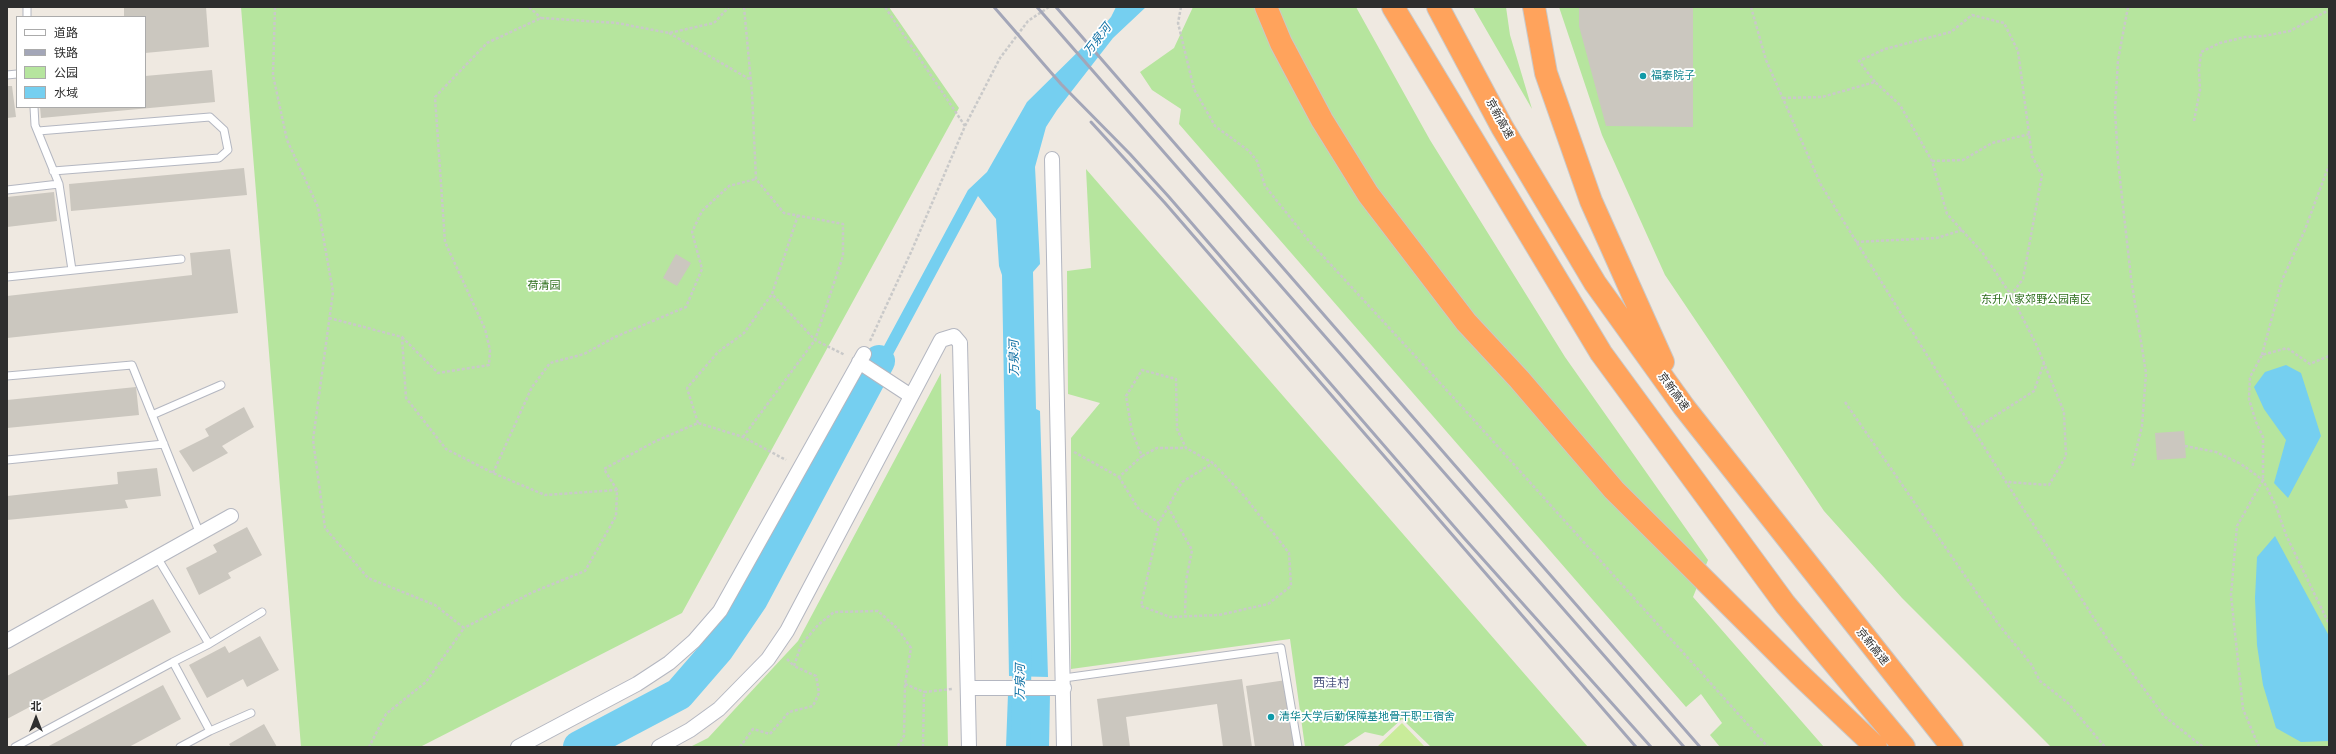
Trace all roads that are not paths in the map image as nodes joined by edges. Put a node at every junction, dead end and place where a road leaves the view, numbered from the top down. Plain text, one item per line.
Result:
1 (1266, 7) edge
2 (1393, 7) edge
3 (1438, 7) edge
4 (1534, 7) edge
5 (34, 108) edge
6 (38, 131) junction
7 (1052, 159) dead end
8 (52, 171) junction
9 (58, 184) junction
10 (7, 190) edge
11 (181, 259) dead end
12 (72, 270) junction
13 (7, 277) edge
14 (7, 376) edge
15 (221, 385) dead end
16 (911, 396) junction
17 (1684, 407) junction
18 (152, 415) junction
19 (164, 444) junction
20 (7, 460) edge
21 (231, 516) dead end
22 (200, 534) junction
23 (157, 557) junction
24 (262, 612) dead end
25 (7, 641) edge
26 (209, 644) junction
27 (173, 662) junction
28 (1064, 683) junction
29 (969, 688) junction
30 (251, 713) dead end
31 (210, 731) junction
32 (15, 747) edge
33 (180, 747) edge
34 (518, 747) edge
35 (659, 747) edge
36 (969, 747) edge
37 (1064, 747) edge
38 (1298, 747) edge
39 (1876, 747) edge
40 (1904, 747) edge
41 (1952, 747) edge

1 - 39 highway
2 - 40 highway
3 - 17 highway, 京新高速
4 - 17 highway
5 - 6 lane
6 - 8 lane
6 - 8 lane
7 - 28 street
8 - 9 lane
9 - 10 lane
9 - 12 lane
11 - 12 lane
12 - 13 lane
14 - 18 lane
15 - 18 lane
16 - 29 street
16 - 34 street
16 - 35 street
17 - 41 highway, 京新高速
18 - 19 lane
19 - 20 lane
19 - 22 lane
21 - 22 street
22 - 23 street
23 - 25 street
23 - 26 lane
24 - 26 lane
26 - 27 lane
27 - 31 lane
27 - 32 lane
28 - 29 street
28 - 37 street
28 - 38 lane
29 - 36 street
30 - 31 lane
31 - 33 lane

